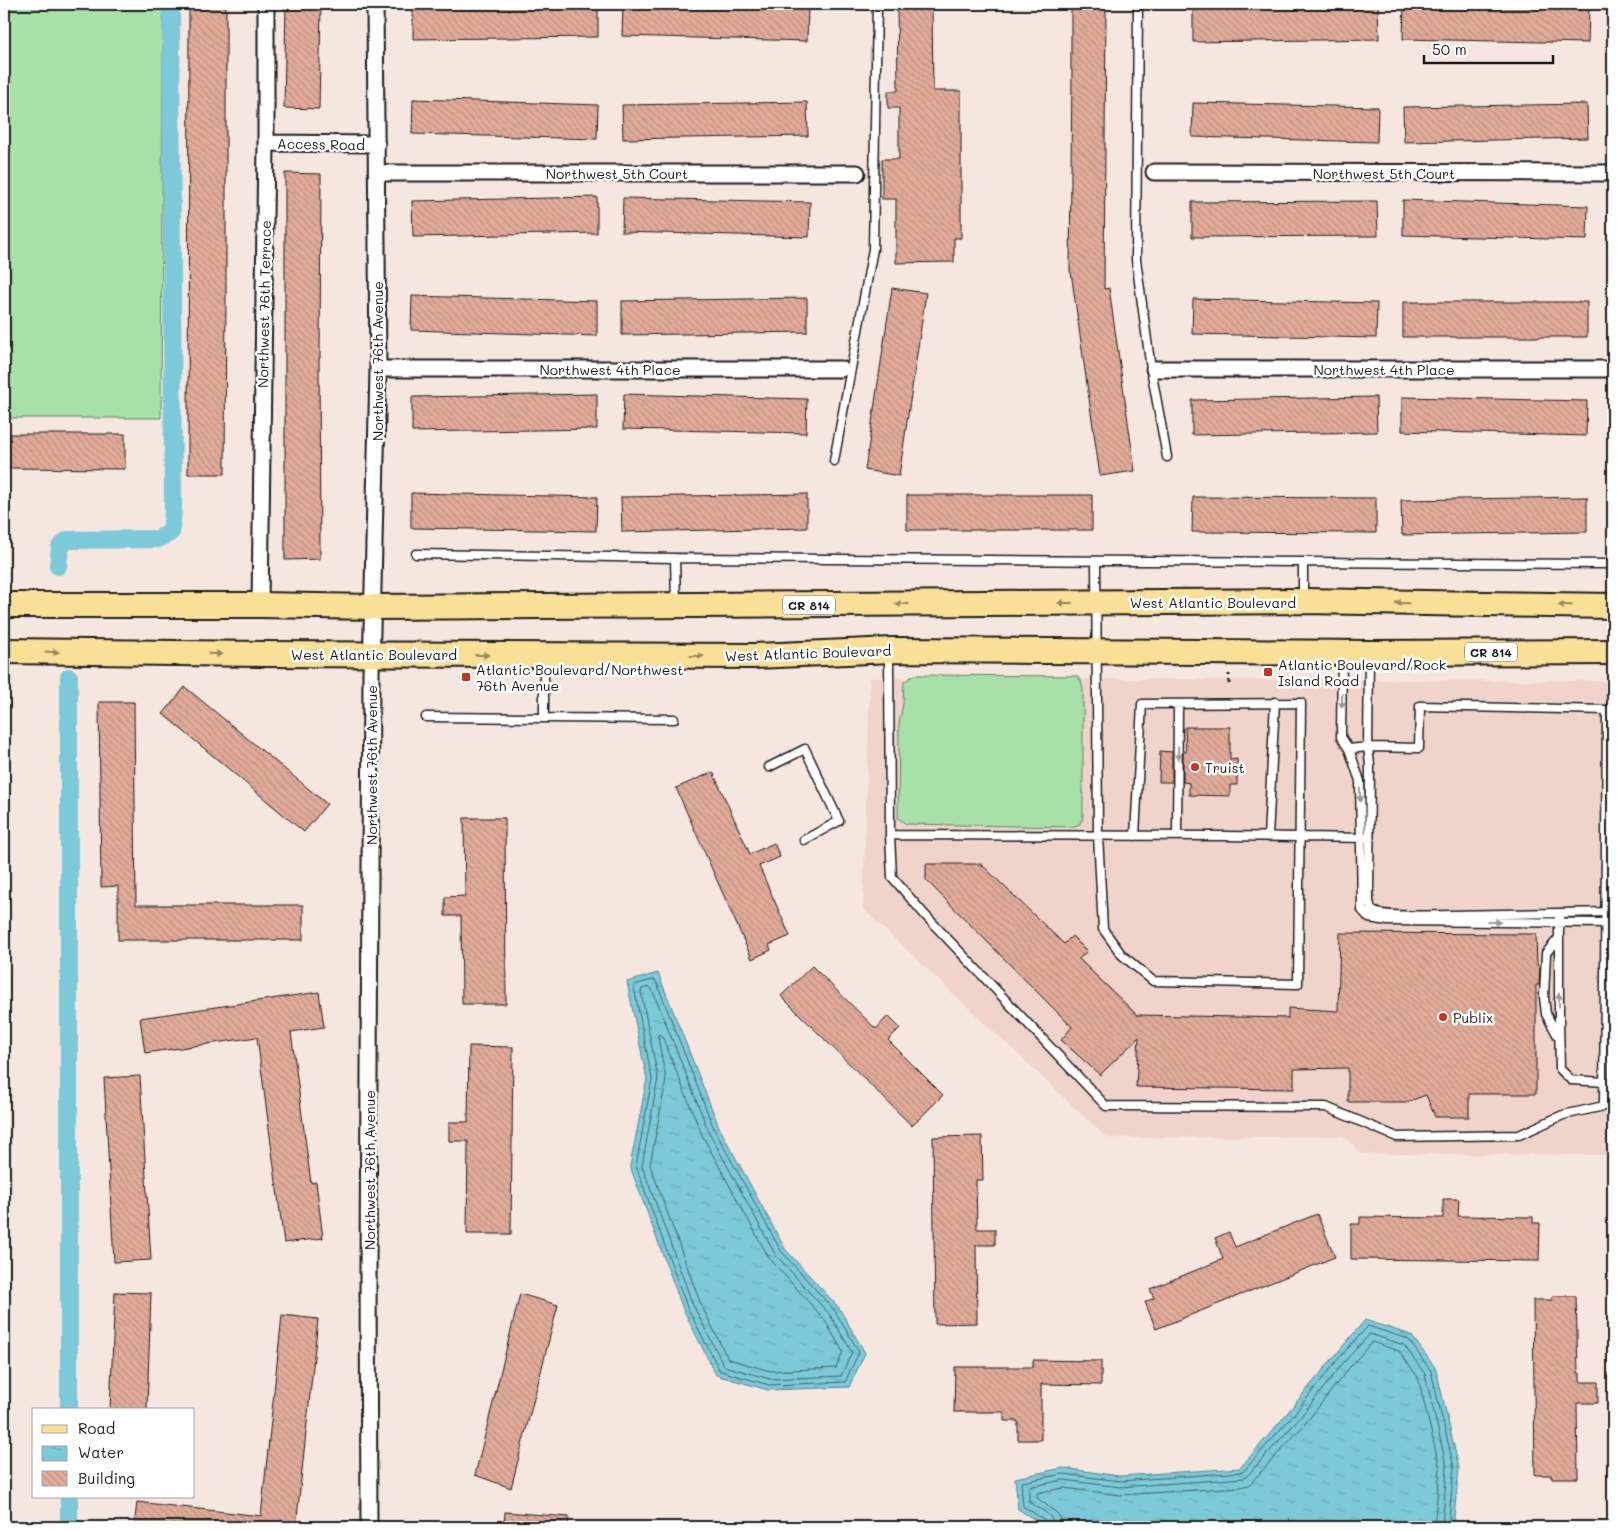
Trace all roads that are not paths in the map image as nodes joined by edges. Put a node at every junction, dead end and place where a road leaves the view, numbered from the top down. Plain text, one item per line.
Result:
1 (266, 4) edge
2 (375, 4) edge
3 (877, 4) edge
4 (1138, 4) edge
5 (266, 143) junction
6 (377, 144) junction
7 (874, 170) junction
8 (1137, 172) junction
9 (1154, 172) joint
10 (378, 173) junction
11 (857, 173) joint
12 (1613, 173) edge
13 (846, 368) junction
14 (378, 369) junction
15 (1152, 369) junction
16 (1613, 369) edge
17 (1166, 457) dead end
18 (834, 461) dead end
19 (416, 554) dead end
20 (675, 558) junction
21 (1096, 561) junction
22 (1303, 562) junction
23 (1610, 564) dead end
24 (1303, 601) junction
25 (1096, 602) junction
26 (4, 604) edge
27 (260, 604) junction
28 (676, 605) junction
29 (1613, 606) edge
30 (374, 607) junction
31 (4, 651) edge
32 (888, 651) dead end
33 (1097, 651) junction
34 (1342, 652) junction
35 (1613, 652) edge
36 (1369, 653) junction
37 (371, 654) junction
38 (544, 655) junction
39 (1275, 702) junction
40 (1178, 705) junction
41 (426, 717) dead end
42 (544, 718) junction
43 (674, 719) dead end
44 (1368, 747) junction
45 (1349, 749) junction
46 (769, 767) dead end
47 (890, 835) junction
48 (1098, 835) junction
49 (1177, 835) junction
50 (1135, 836) junction
51 (1268, 837) junction
52 (1299, 838) junction
53 (1369, 838) junction
54 (804, 840) dead end
55 (1613, 912) edge
56 (1559, 917) dead end
57 (1613, 923) edge
58 (1559, 938) junction
59 (1559, 1038) junction
60 (1605, 1082) dead end
61 (1613, 1105) edge
62 (1604, 1106) junction
63 (369, 1527) edge

1 - 5 street, Northwest 76th Terrace
2 - 6 street, Northwest 76th Avenue
3 - 7 lane
4 - 8 lane
5 - 6 street, Access Road
5 - 27 street, Northwest 76th Terrace
6 - 10 street, Northwest 76th Avenue
7 - 11 lane
7 - 13 lane
8 - 9 lane
8 - 15 lane
9 - 12 street, Northwest 5th Court
10 - 11 street, Northwest 5th Court
10 - 14 street, Northwest 76th Avenue
13 - 14 street, Northwest 4th Place
13 - 18 lane
14 - 30 street, Northwest 76th Avenue
15 - 16 street, Northwest 4th Place
15 - 17 lane
19 - 20 lane
20 - 21 lane
20 - 28 lane
21 - 22 lane
21 - 25 lane
22 - 23 lane
22 - 24 lane
24 - 25 main road, West Atlantic Boulevard / CR 814
29 -> 24 main road, West Atlantic Boulevard / CR 814
25 -> 28 main road, West Atlantic Boulevard / CR 814
25 - 33 lane
26 - 27 main road, West Atlantic Boulevard / CR 814
27 - 30 main road, West Atlantic Boulevard / CR 814
28 - 30 main road, West Atlantic Boulevard / CR 814
30 - 37 street, Northwest 76th Avenue
31 -> 37 main road, West Atlantic Boulevard / CR 814
32 - 47 lane
33 - 34 main road, West Atlantic Boulevard / CR 814
38 -> 33 main road, West Atlantic Boulevard / CR 814
33 - 48 lane
34 - 36 main road, West Atlantic Boulevard / CR 814
34 -> 45 lane
35 - 36 main road, West Atlantic Boulevard / CR 814
36 - 44 lane
37 -> 38 main road, West Atlantic Boulevard / CR 814
37 - 63 street, Northwest 76th Avenue
38 - 42 lane
39 - 40 lane
39 - 51 lane
39 - 52 lane
40 -> 49 lane
40 - 50 lane
41 - 42 lane
42 - 43 lane
44 - 45 lane
44 - 53 lane
44 - 62 lane
45 -> 57 lane
46 - 54 lane
47 - 48 lane
47 - 62 lane
48 - 50 lane
48 - 52 lane
49 - 50 lane
49 - 51 lane
51 - 52 lane
52 - 53 lane
53 - 55 lane
56 - 58 lane
59 -> 58 lane
58 - 59 lane
59 - 60 lane
61 - 62 lane

